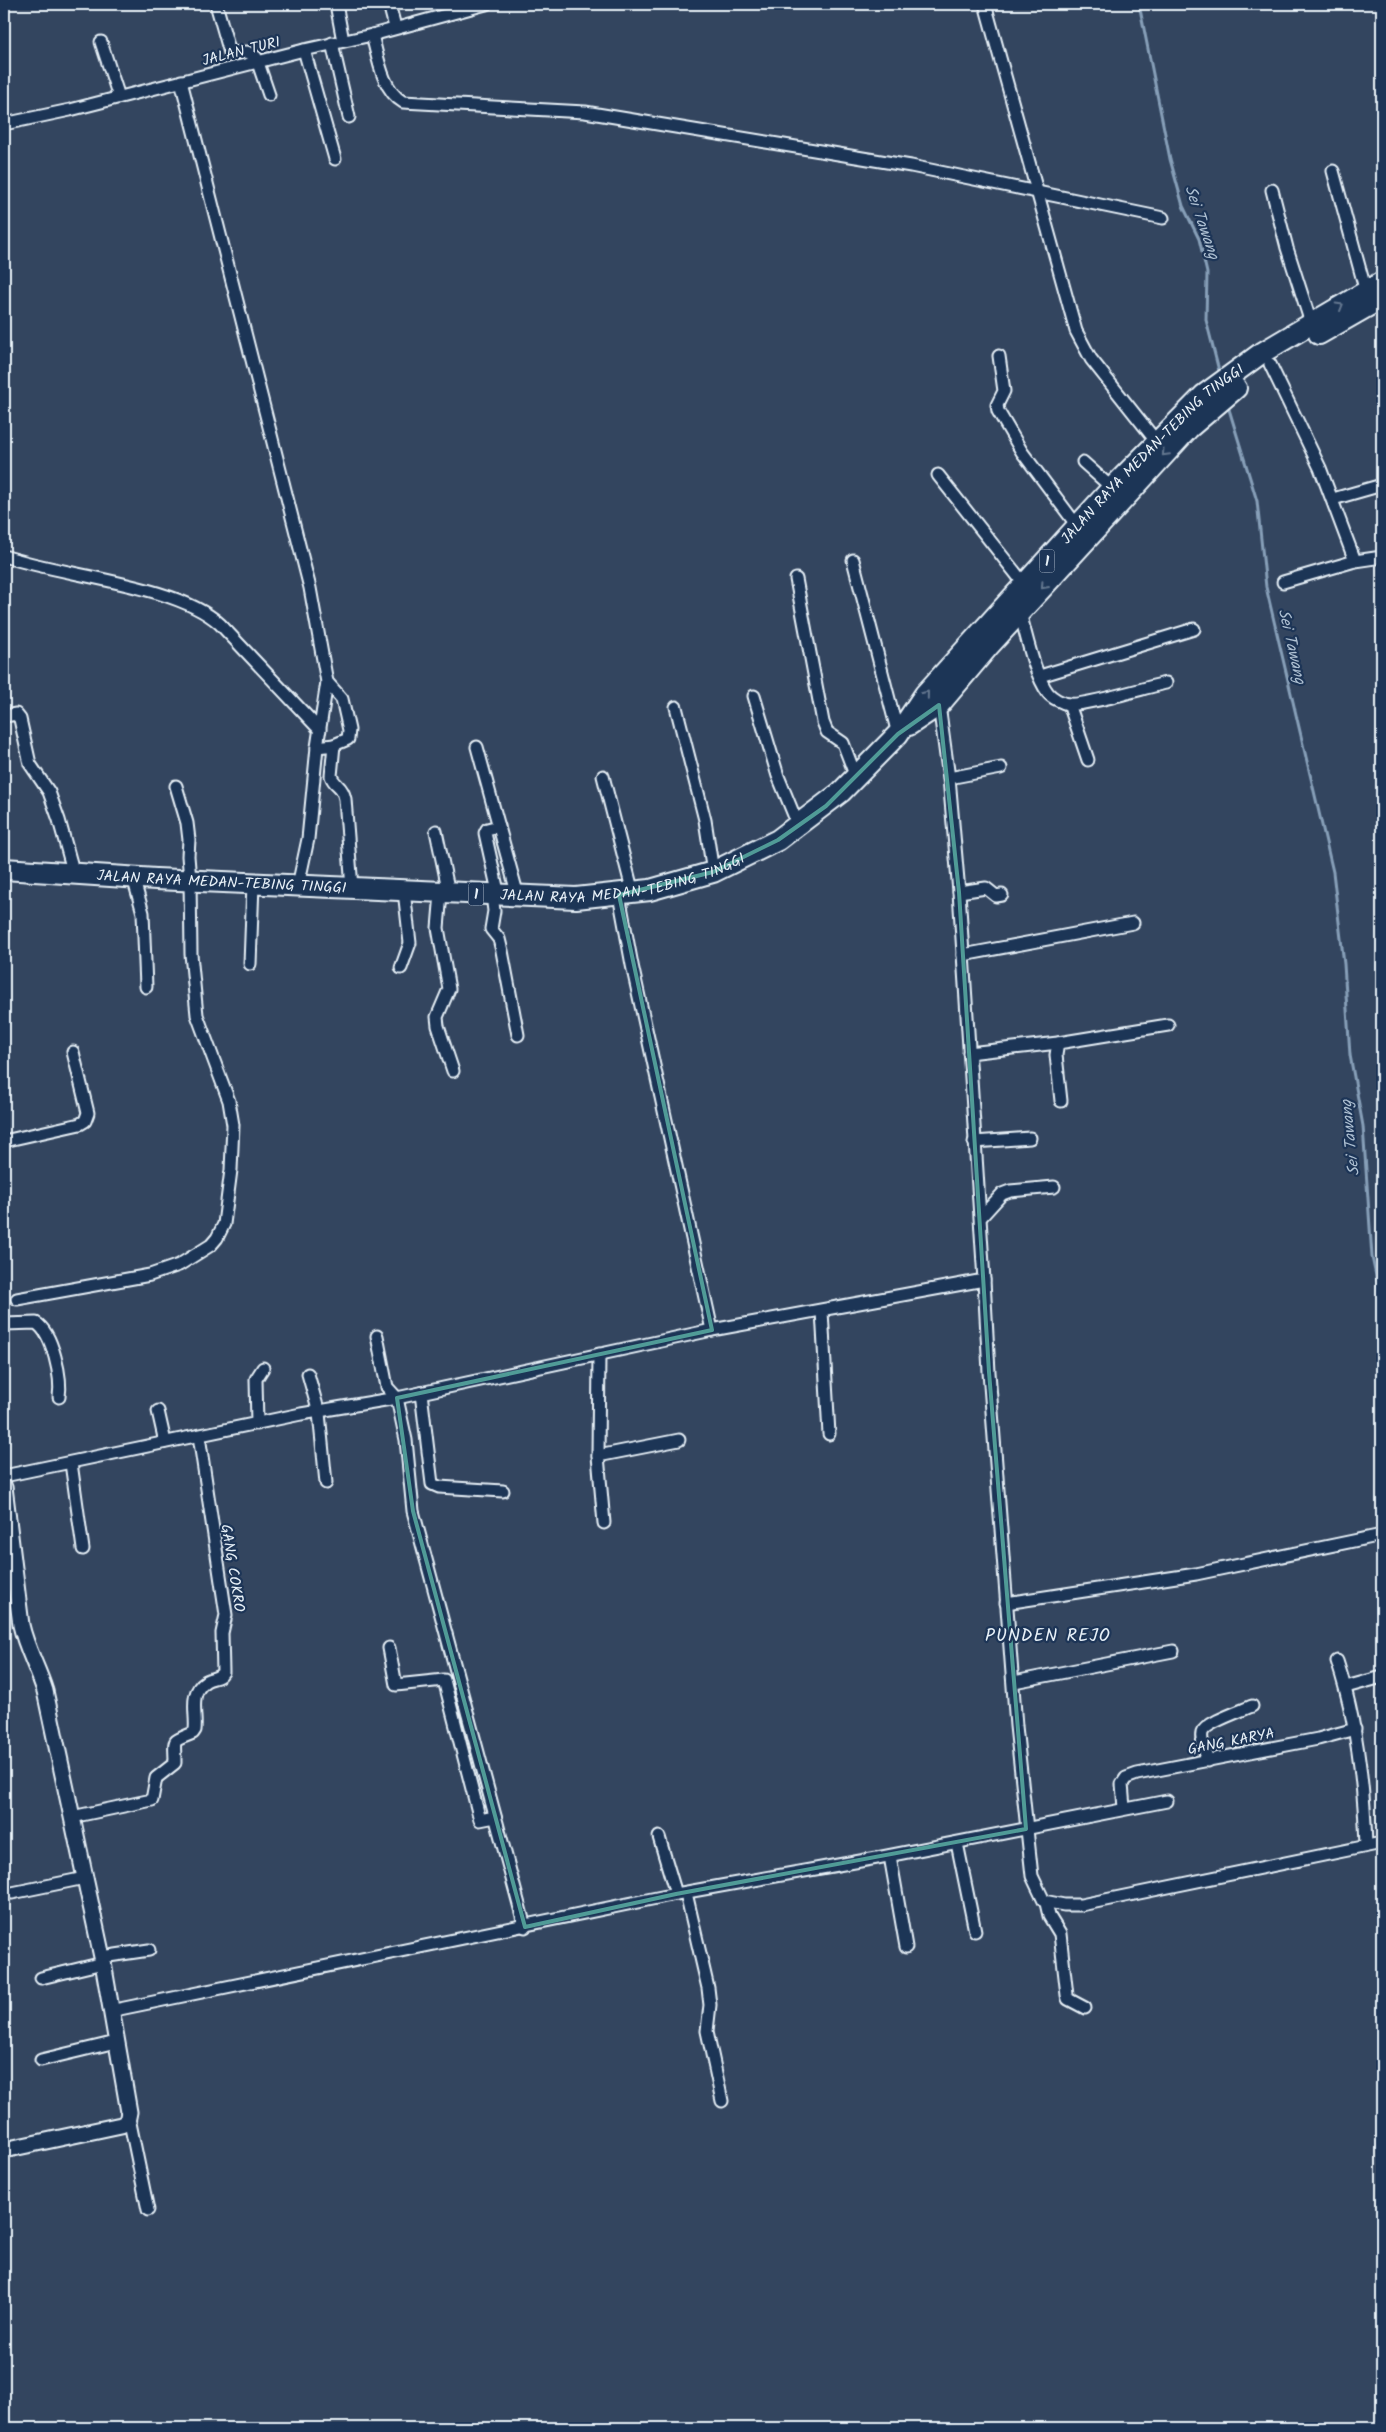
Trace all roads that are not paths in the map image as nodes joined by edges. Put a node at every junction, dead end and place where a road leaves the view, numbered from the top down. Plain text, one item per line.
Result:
1 (216, 4) edge
2 (336, 4) edge
3 (389, 4) edge
4 (486, 4) edge
5 (985, 4) edge
6 (468, 6) edge
7 (395, 27) junction
8 (372, 35) junction
9 (101, 42) dead end
10 (338, 42) junction
11 (304, 50) junction
12 (259, 63) junction
13 (181, 81) junction
14 (269, 95) dead end
15 (119, 97) junction
16 (350, 117) dead end
17 (4, 124) edge
18 (335, 159) dead end
19 (1333, 171) dead end
20 (1272, 190) dead end
21 (1038, 192) junction
22 (1163, 218) dead end
23 (1377, 290) edge
24 (1311, 323) junction
25 (1000, 356) dead end
26 (1270, 364) junction
27 (1230, 384) junction
28 (1208, 400) junction
29 (1156, 441) junction
30 (1083, 462) dead end
31 (938, 475) dead end
32 (1382, 485) edge
33 (1112, 488) junction
34 (1333, 500) junction
35 (1078, 527) junction
36 (4, 556) edge
37 (1382, 557) edge
38 (853, 560) dead end
39 (1355, 561) junction
40 (796, 579) dead end
41 (1282, 582) dead end
42 (1025, 585) junction
43 (1020, 614) junction
44 (1194, 629) dead end
45 (1040, 676) junction
46 (327, 682) junction
47 (1166, 683) dead end
48 (754, 696) dead end
49 (1069, 704) junction
50 (939, 705) junction
51 (676, 707) dead end
52 (6, 716) dead end
53 (320, 730) junction
54 (898, 734) junction
55 (325, 746) junction
56 (477, 747) dead end
57 (1088, 760) dead end
58 (1001, 768) dead end
59 (603, 776) dead end
60 (856, 777) junction
61 (949, 778) junction
62 (176, 786) dead end
63 (798, 825) junction
64 (499, 826) junction
65 (436, 831) dead end
66 (4, 869) edge
67 (713, 872) junction
68 (74, 874) junction
69 (133, 877) junction
70 (190, 880) junction
71 (253, 884) junction
72 (298, 886) junction
73 (352, 888) junction
74 (404, 891) junction
75 (959, 892) junction
76 (445, 893) junction
77 (626, 894) junction
78 (1002, 895) dead end
79 (503, 896) junction
80 (1133, 923) dead end
81 (963, 955) junction
82 (250, 964) dead end
83 (401, 968) dead end
84 (146, 987) dead end
85 (1168, 1025) dead end
86 (518, 1035) dead end
87 (1058, 1043) junction
88 (73, 1052) dead end
89 (969, 1053) junction
90 (453, 1071) dead end
91 (1061, 1101) dead end
92 (1030, 1138) dead end
93 (4, 1141) edge
94 (974, 1142) junction
95 (1054, 1187) dead end
96 (982, 1216) junction
97 (984, 1280) junction
98 (17, 1299) dead end
99 (822, 1311) junction
100 (4, 1324) edge
101 (712, 1330) junction
102 (377, 1336) dead end
103 (599, 1354) junction
104 (263, 1368) dead end
105 (308, 1374) dead end
106 (421, 1393) junction
107 (59, 1397) dead end
108 (397, 1398) junction
109 (158, 1411) dead end
110 (319, 1413) junction
111 (257, 1424) junction
112 (829, 1434) dead end
113 (199, 1436) junction
114 (679, 1440) dead end
115 (165, 1442) junction
116 (598, 1456) junction
117 (71, 1463) junction
118 (4, 1476) edge
119 (326, 1483) dead end
120 (4, 1488) edge
121 (503, 1491) dead end
122 (604, 1523) dead end
123 (1382, 1535) edge
124 (83, 1549) dead end
125 (1006, 1603) junction
126 (389, 1648) dead end
127 (1173, 1651) dead end
128 (1337, 1661) dead end
129 (1382, 1677) edge
130 (1014, 1682) junction
131 (1346, 1687) junction
132 (1252, 1706) dead end
133 (1355, 1729) junction
134 (1208, 1761) junction
135 (1167, 1801) dead end
136 (1124, 1808) junction
137 (72, 1817) junction
138 (495, 1817) junction
139 (1026, 1829) junction
140 (659, 1837) dead end
141 (957, 1843) junction
142 (1382, 1843) edge
143 (1366, 1846) junction
144 (890, 1856) junction
145 (85, 1878) junction
146 (12, 1893) dead end
147 (681, 1894) junction
148 (1046, 1903) junction
149 (525, 1927) junction
150 (975, 1931) dead end
151 (906, 1947) dead end
152 (149, 1950) dead end
153 (103, 1960) junction
154 (41, 1978) dead end
155 (1085, 2008) dead end
156 (110, 2011) junction
157 (116, 2042) junction
158 (40, 2060) dead end
159 (722, 2101) dead end
160 (129, 2118) junction
161 (4, 2150) edge
162 (148, 2210) dead end

1 - 12 street
2 - 10 street
3 - 7 street
4 - 6 street, JALAN TURI
5 - 21 street
6 - 7 street, JALAN TURI
7 - 8 street, JALAN TURI
8 - 10 street, JALAN TURI
8 - 21 street
9 - 15 street
10 - 11 street, JALAN TURI
10 - 16 street
11 - 12 street, JALAN TURI
11 - 18 street
12 - 13 street, JALAN TURI
12 - 14 street
13 - 15 street, JALAN TURI
13 - 46 street
15 - 17 street, JALAN TURI
19 - 23 street
20 - 24 street
21 - 22 street
21 - 29 street
24 -> 23 highway, JALAN RAYA MEDAN-TEBING TINGGI / 1
23 - 26 highway, JALAN RAYA MEDAN-TEBING TINGGI / 1
24 - 27 highway, JALAN RAYA MEDAN-TEBING TINGGI / 1
25 - 35 street
26 - 27 highway, JALAN RAYA MEDAN-TEBING TINGGI / 1
26 - 34 street
27 - 28 highway, JALAN RAYA MEDAN-TEBING TINGGI / 1
28 - 29 highway, JALAN RAYA MEDAN-TEBING TINGGI / 1
28 -> 43 highway, JALAN RAYA MEDAN-TEBING TINGGI / 1
29 - 33 highway, JALAN RAYA MEDAN-TEBING TINGGI / 1
30 - 33 street
31 - 42 street
32 - 34 street
33 - 35 highway, JALAN RAYA MEDAN-TEBING TINGGI / 1
34 - 39 street
35 - 42 highway, JALAN RAYA MEDAN-TEBING TINGGI / 1
36 - 53 street
37 - 39 street
38 - 54 street
39 - 41 street
40 - 60 street
54 -> 42 highway, JALAN RAYA MEDAN-TEBING TINGGI / 1
43 - 45 street
43 - 50 highway, JALAN RAYA MEDAN-TEBING TINGGI / 1
44 - 45 street
45 - 49 street
46 - 53 street
46 - 55 street
47 - 49 street
48 - 63 street
49 - 57 street
50 - 54 highway, JALAN RAYA MEDAN-TEBING TINGGI / 1
50 - 61 street
51 - 67 street
52 - 68 street
53 - 55 street
54 - 60 highway, JALAN RAYA MEDAN-TEBING TINGGI / 1
55 - 72 street
55 - 73 street
56 - 64 street
58 - 61 street
59 - 77 street
60 - 63 highway, JALAN RAYA MEDAN-TEBING TINGGI / 1
61 - 75 street
62 - 70 street
63 - 67 highway, JALAN RAYA MEDAN-TEBING TINGGI / 1
64 - 79 street
64 - 79 street
65 - 76 street
66 - 68 highway, JALAN RAYA MEDAN-TEBING TINGGI / 1
67 - 77 highway, JALAN RAYA MEDAN-TEBING TINGGI / 1
68 - 69 highway, JALAN RAYA MEDAN-TEBING TINGGI / 1
69 - 70 highway, JALAN RAYA MEDAN-TEBING TINGGI / 1
69 - 84 street
70 - 71 highway, JALAN RAYA MEDAN-TEBING TINGGI / 1
70 - 98 street
71 - 72 highway, JALAN RAYA MEDAN-TEBING TINGGI / 1
71 - 82 street
72 - 73 highway, JALAN RAYA MEDAN-TEBING TINGGI / 1
73 - 74 highway, JALAN RAYA MEDAN-TEBING TINGGI / 1
74 - 76 highway, JALAN RAYA MEDAN-TEBING TINGGI / 1
74 - 83 street
75 - 78 street
75 - 81 street
76 - 79 highway, JALAN RAYA MEDAN-TEBING TINGGI / 1
76 - 90 street
77 - 79 highway, JALAN RAYA MEDAN-TEBING TINGGI / 1
77 - 101 street
79 - 86 street
80 - 81 street
81 - 89 street
85 - 87 street
87 - 89 street
87 - 91 street
88 - 93 street
89 - 94 street
92 - 94 street
94 - 96 street
95 - 96 street
96 - 97 street
97 - 99 street
97 - 125 street
99 - 101 street
99 - 112 street
100 - 107 street
101 - 103 street
102 - 108 street
103 - 106 street
103 - 116 street
104 - 111 street
105 - 110 street
106 - 108 street
106 - 121 street
108 - 110 street
108 - 138 street
109 - 115 street
110 - 111 street
110 - 119 street
111 - 113 street
113 - 115 street
113 - 137 street, GANG COKRO
114 - 116 street
115 - 117 street
116 - 122 street
117 - 118 street
117 - 124 street
120 - 137 street
123 - 125 street
125 - 130 street
126 - 138 street
127 - 130 street
128 - 131 street
129 - 131 street
130 - 139 street
131 - 133 street
132 - 134 street
133 - 134 street, GANG KARYA
133 - 143 street
134 - 136 street, GANG KARYA
135 - 136 street
136 - 139 street
137 - 145 street
138 - 149 street
139 - 141 street
139 - 148 street
140 - 147 street
141 - 144 street
141 - 150 street
142 - 143 street
143 - 148 street
144 - 147 street
144 - 151 street
145 - 146 street
145 - 153 street
147 - 149 street
147 - 159 street
148 - 155 street
149 - 156 street
152 - 153 street
153 - 154 street
153 - 156 street
156 - 157 street
157 - 158 street
157 - 160 street
160 - 161 street
160 - 162 street

